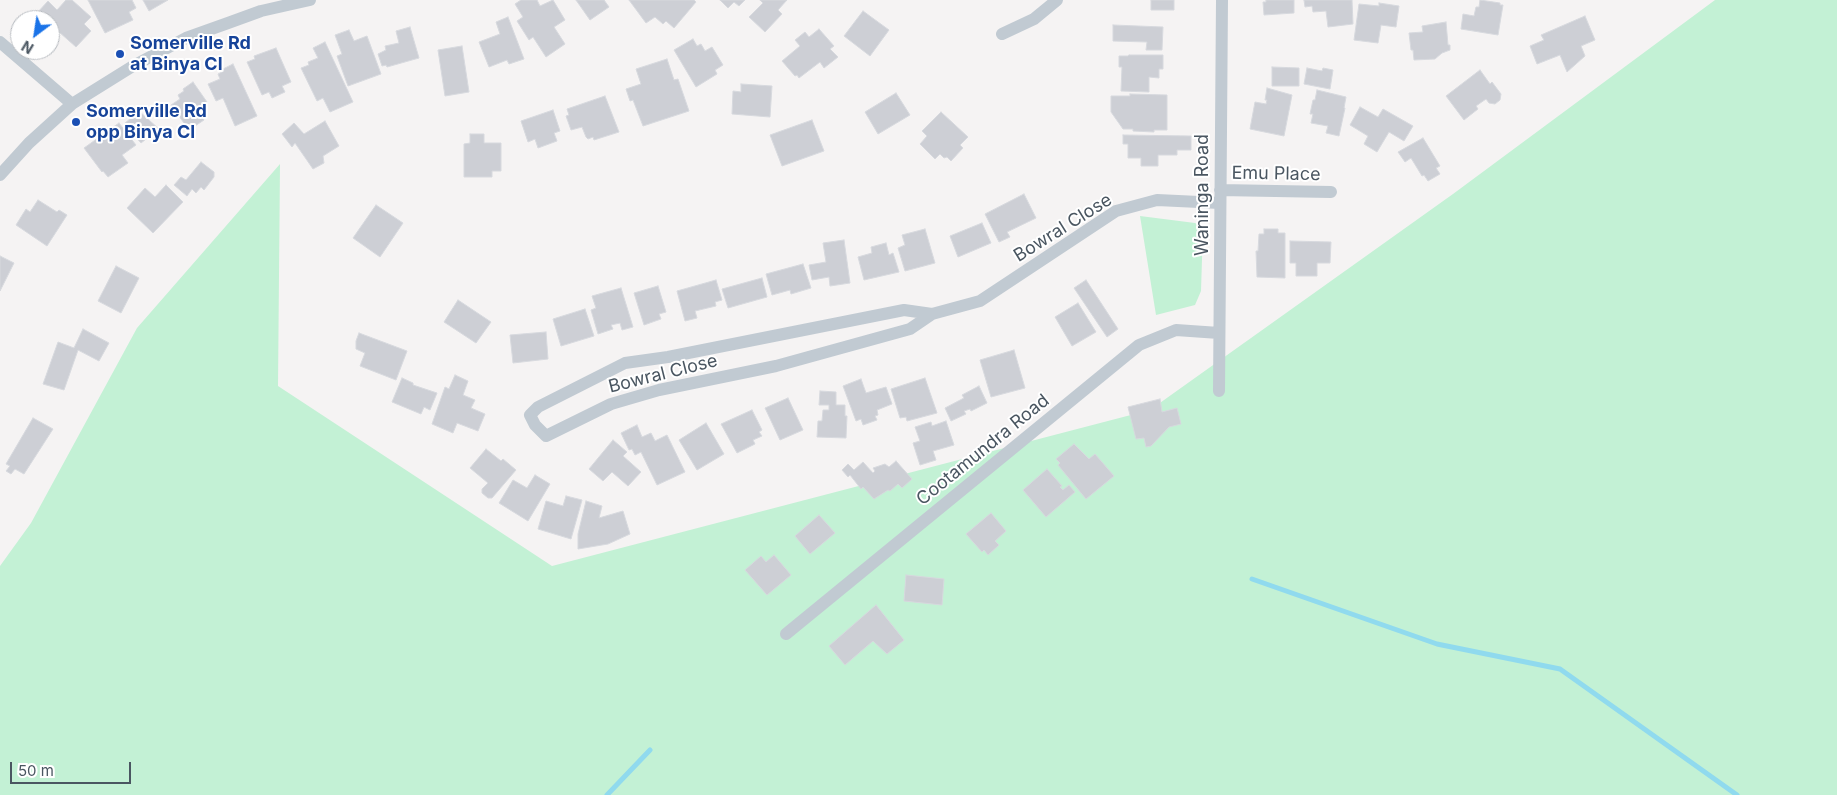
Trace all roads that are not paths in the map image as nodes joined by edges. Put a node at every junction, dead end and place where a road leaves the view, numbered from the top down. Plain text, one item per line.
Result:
1 (310, 0) edge
2 (1057, 0) edge
3 (1222, 0) edge
4 (1002, 34) dead end
5 (0, 42) edge
6 (72, 104) junction
7 (0, 175) edge
8 (1220, 190) junction
9 (1331, 192) dead end
10 (1220, 203) junction
11 (932, 314) junction
12 (1219, 333) junction
13 (1219, 391) dead end
14 (786, 634) dead end

1 - 6 street
2 - 4 street
3 - 8 street, Waninga Road
5 - 6 street
6 - 7 street
8 - 9 street, Emu Place
8 - 10 street, Waninga Road
10 - 11 street, Bowral Close
10 - 12 street, Waninga Road
11 - 11 street, Bowral Close
12 - 13 street, Waninga Road
12 - 14 street, Cootamundra Road

